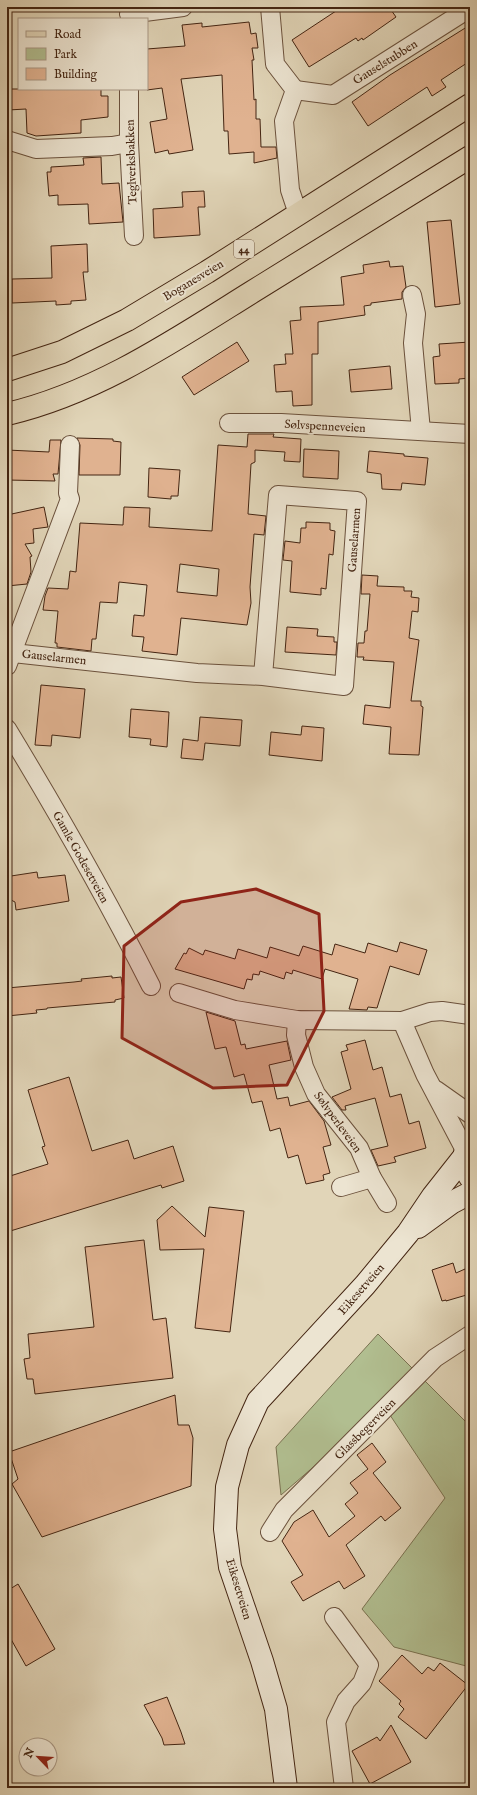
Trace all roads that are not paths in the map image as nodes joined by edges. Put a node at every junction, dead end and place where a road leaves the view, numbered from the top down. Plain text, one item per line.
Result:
1 (183, 7) edge
2 (270, 7) edge
3 (470, 8) edge
4 (129, 13) edge
5 (129, 90) edge
6 (295, 90) junction
7 (470, 105) edge
8 (7, 140) edge
9 (129, 143) junction
10 (470, 157) edge
11 (298, 214) junction
12 (134, 236) dead end
13 (412, 295) dead end
14 (7, 370) edge
15 (7, 414) edge
16 (229, 423) dead end
17 (421, 431) junction
18 (470, 434) edge
19 (70, 445) dead end
20 (10, 659) edge
21 (263, 676) junction
22 (7, 729) edge
23 (151, 986) dead end
24 (179, 993) dead end
25 (470, 1015) edge
26 (297, 1020) junction
27 (402, 1021) junction
28 (432, 1087) junction
29 (470, 1114) edge
30 (467, 1157) edge
31 (372, 1178) junction
32 (341, 1187) dead end
33 (470, 1193) edge
34 (386, 1203) dead end
35 (408, 1233) junction
36 (470, 1334) edge
37 (270, 1532) dead end
38 (334, 1617) dead end
39 (286, 1788) edge
40 (344, 1788) edge

1 - 4 street
2 - 6 street
3 - 6 street, Gauselstubben
5 - 9 street, Teglverksbakken
6 - 11 street
7 - 11 main road, Boganesveien / 44
8 - 9 street
9 - 12 street, Teglverksbakken
10 - 15 main road
11 - 14 main road, Boganesveien / 44
13 - 17 street
16 - 17 street, Sølvspenneveien
17 - 18 street, Sølvspenneveien
19 - 20 street
20 - 21 street, Gauselarmen
21 - 21 street, Gauselarmen
22 - 23 street, Gamle Godesetveien
24 - 26 street
25 - 27 street
26 - 27 street
26 - 31 street, Sølvperleveien
27 - 28 street
28 - 29 street
28 - 30 street
30 - 35 main road, Eikesetveien
31 - 32 street
31 - 34 street, Sølvperleveien
33 - 35 main road, Eikesetveien
35 - 39 main road, Eikesetveien
36 - 37 street, Glassbegerveien
38 - 40 street

